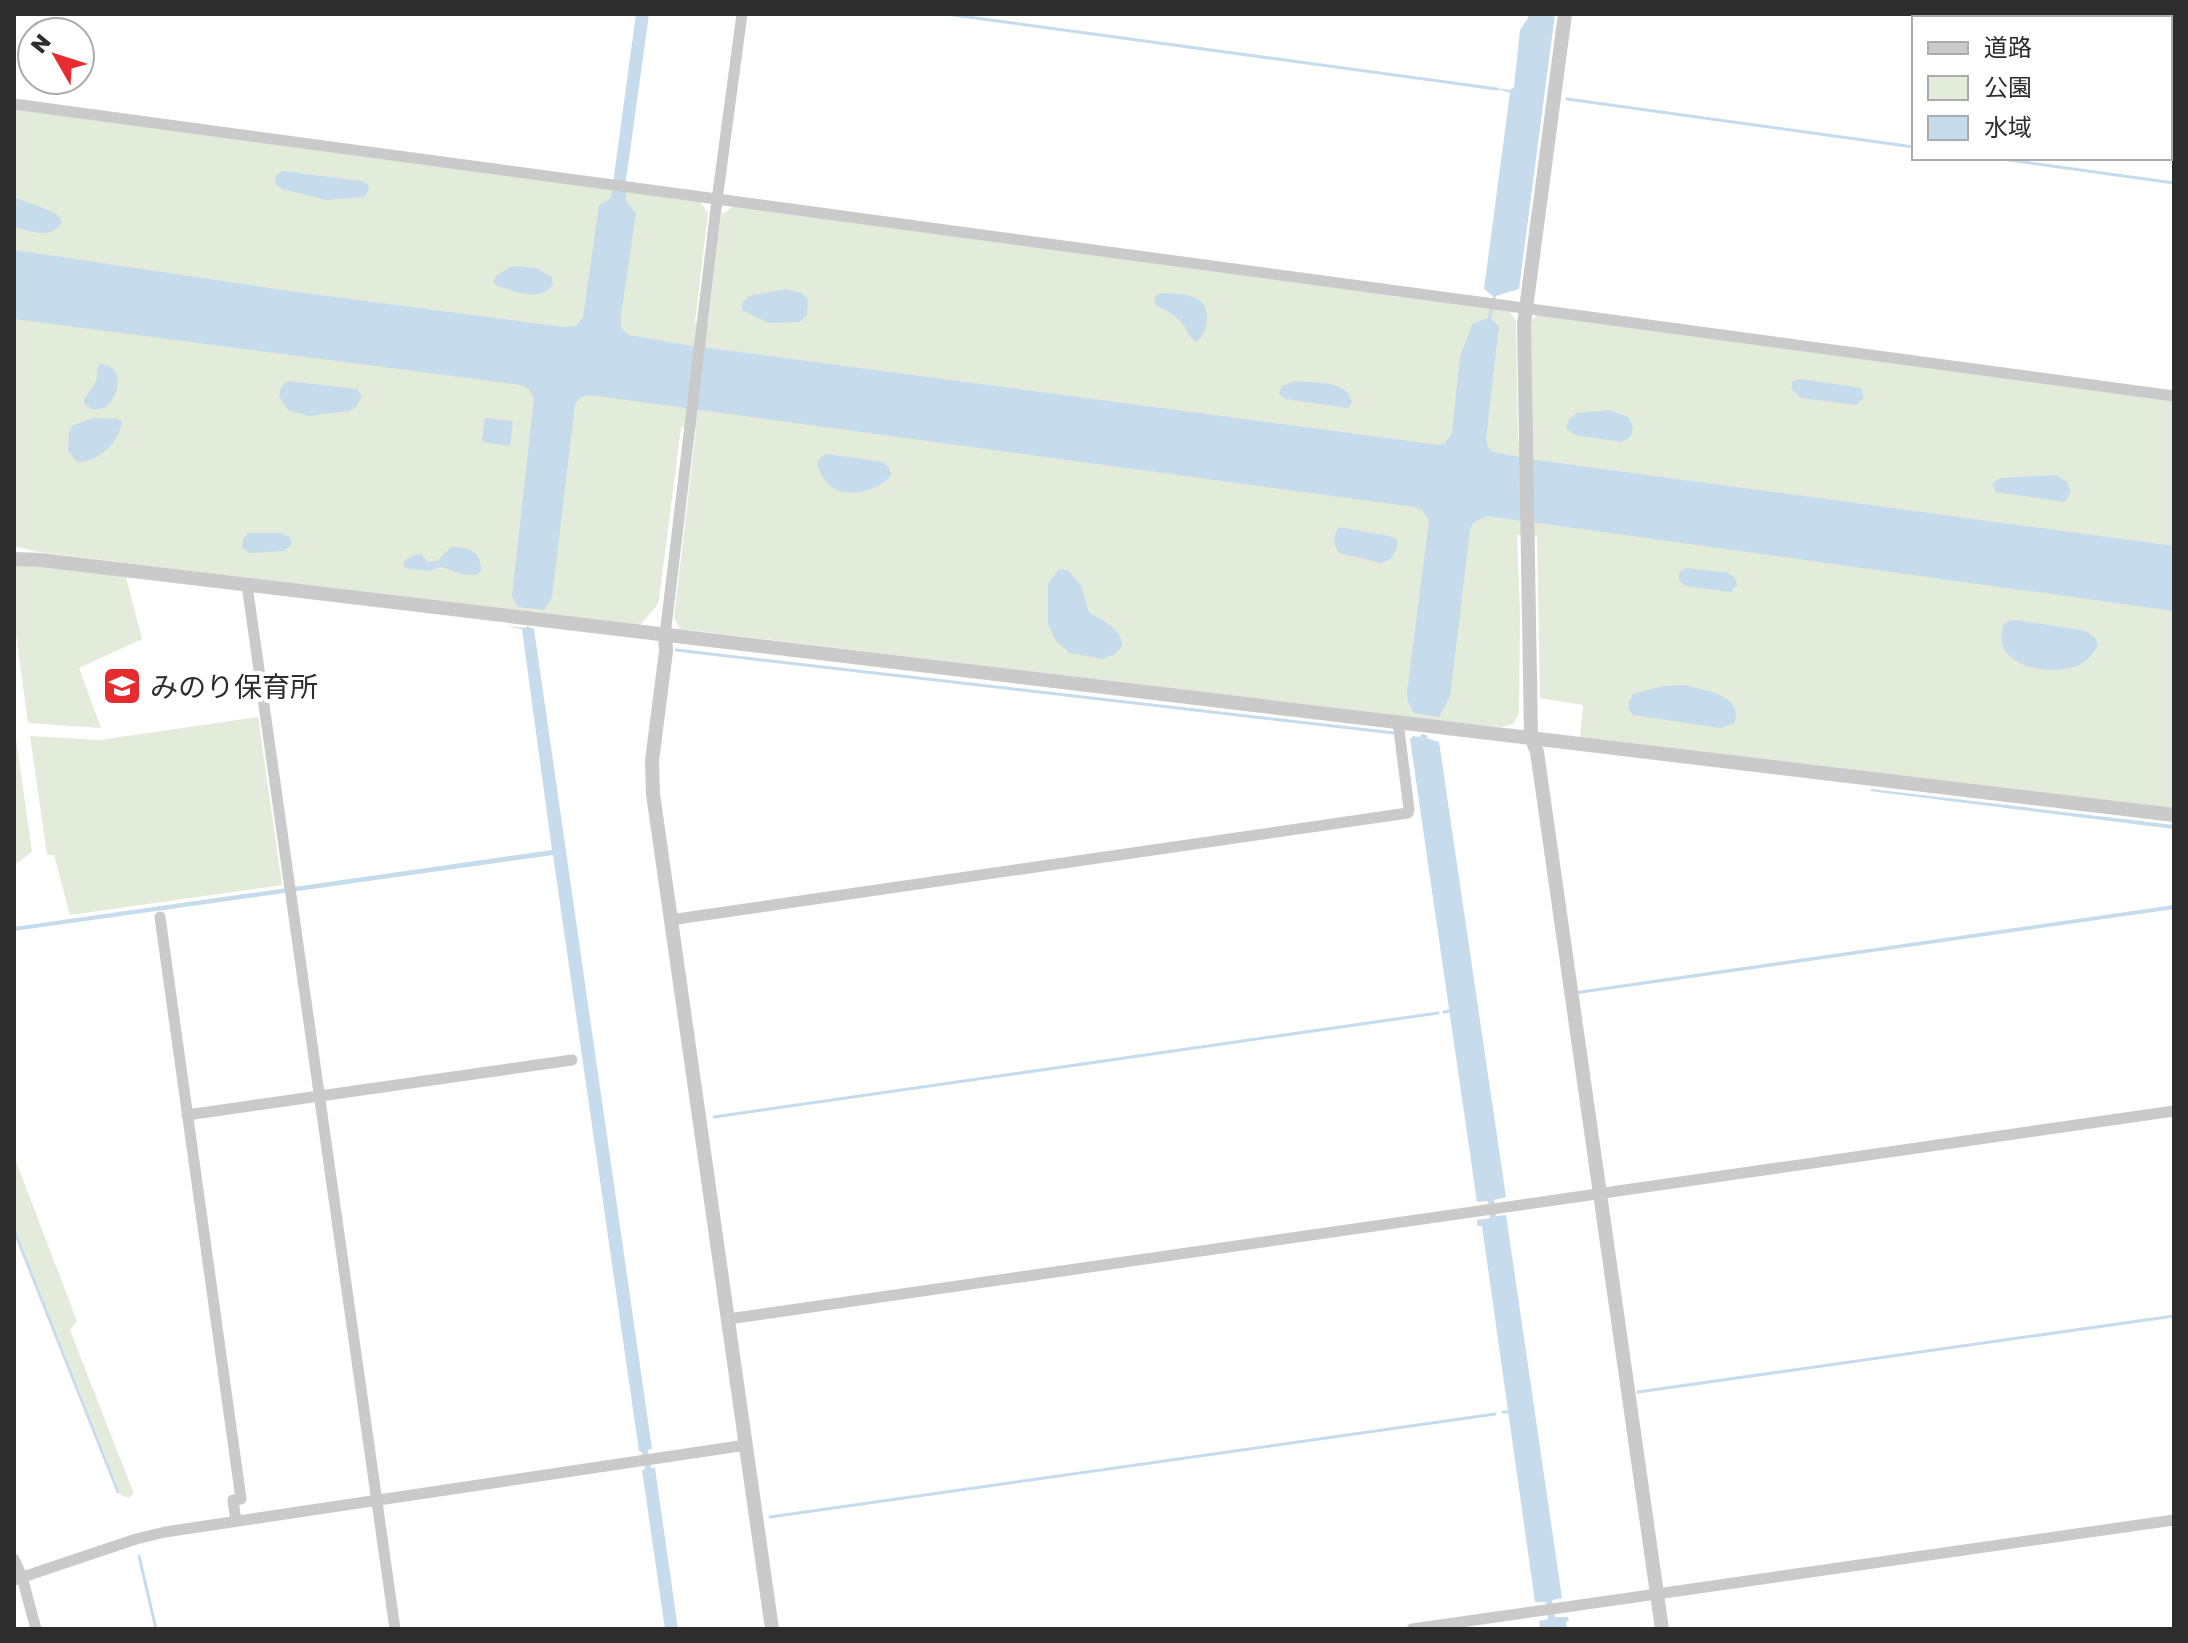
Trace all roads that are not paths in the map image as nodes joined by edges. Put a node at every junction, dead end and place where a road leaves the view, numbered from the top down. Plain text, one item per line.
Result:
1 (742, 14) edge
2 (1565, 14) edge
3 (14, 104) edge
4 (717, 200) junction
5 (1525, 308) junction
6 (2174, 396) edge
7 (14, 559) edge
8 (247, 585) junction
9 (665, 635) junction
10 (1398, 722) junction
11 (1531, 737) junction
12 (2174, 815) edge
13 (160, 917) dead end
14 (670, 920) junction
15 (572, 1060) dead end
16 (319, 1096) junction
17 (2174, 1111) edge
18 (187, 1115) junction
19 (1600, 1194) junction
20 (728, 1319) junction
21 (746, 1445) junction
22 (377, 1501) junction
23 (2174, 1520) edge
24 (236, 1521) junction
25 (14, 1559) edge
26 (18, 1578) edge
27 (1657, 1594) junction
28 (36, 1629) edge
29 (395, 1629) edge
30 (772, 1629) edge
31 (1412, 1629) edge
32 (1662, 1629) edge

1 - 4 street
2 - 5 street
3 - 4 street
4 - 5 street
4 - 9 street
5 - 6 street
5 - 11 street
7 - 8 street
8 - 9 street
8 - 16 street
9 - 10 street
9 - 14 street
10 - 11 street
10 - 14 street
11 - 12 street
11 - 19 street
13 - 18 street
14 - 20 street
15 - 16 street
16 - 18 street
16 - 22 street
17 - 19 street
18 - 24 street
19 - 20 street
19 - 27 street
20 - 21 street
21 - 22 street
21 - 30 street
22 - 24 street
22 - 29 street
23 - 27 street
24 - 26 street
25 - 26 street
26 - 28 street
27 - 31 street
27 - 32 street

